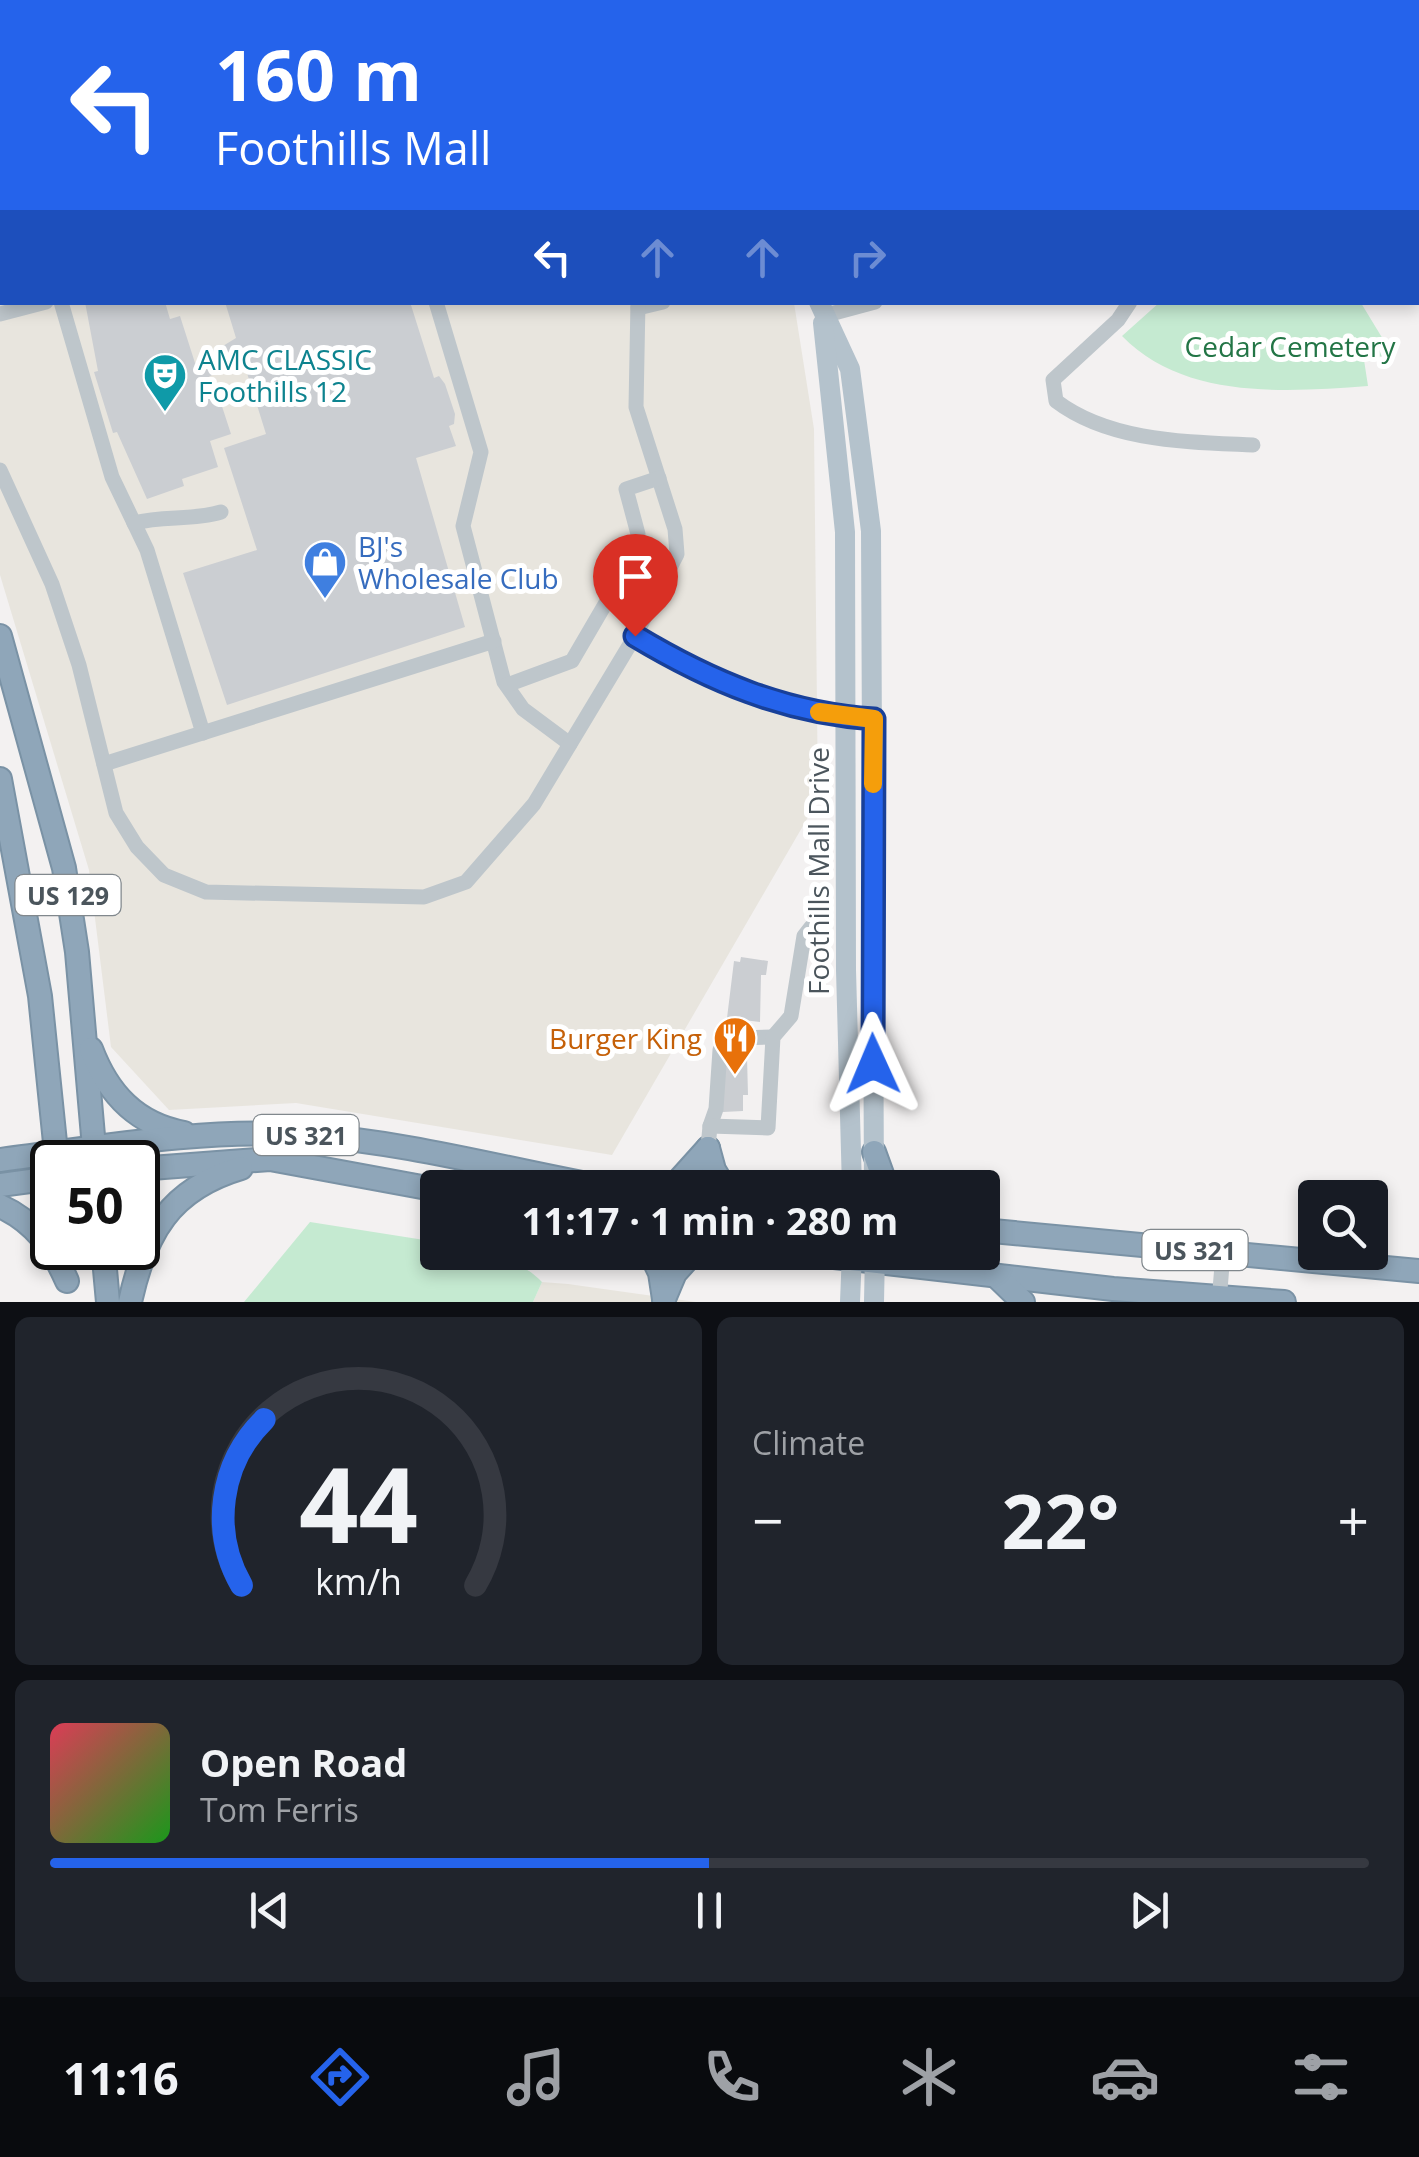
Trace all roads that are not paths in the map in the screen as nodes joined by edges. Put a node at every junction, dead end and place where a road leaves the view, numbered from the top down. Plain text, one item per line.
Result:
1 (34, 305) edge
2 (61, 305) edge
3 (438, 305) edge
4 (638, 305) edge
5 (852, 305) edge
6 (1128, 305) edge
7 (821, 309) edge
8 (0, 314) edge
9 (1253, 445) dead end
10 (0, 470) edge
11 (659, 478) junction
12 (222, 512) dead end
13 (134, 524) junction
14 (0, 636) edge
15 (635, 636) junction
16 (494, 641) junction
17 (507, 685) junction
18 (845, 717) junction
19 (874, 719) junction
20 (203, 733) junction
21 (570, 744) junction
22 (104, 764) junction
23 (0, 779) edge
24 (811, 927) dead end
25 (84, 1029) junction
26 (773, 1037) junction
27 (207, 1137) junction
28 (709, 1137) junction
29 (55, 1140) edge
30 (94, 1140) edge
31 (160, 1145) edge
32 (874, 1152) junction
33 (30, 1159) edge
34 (270, 1159) junction
35 (0, 1160) edge
36 (160, 1167) edge
37 (519, 1170) edge
38 (685, 1170) edge
39 (714, 1170) edge
40 (852, 1170) edge
41 (874, 1170) edge
42 (880, 1170) edge
43 (30, 1181) edge
44 (0, 1185) edge
45 (420, 1187) edge
46 (0, 1206) edge
47 (1000, 1232) edge
48 (1224, 1252) junction
49 (105, 1270) edge
50 (659, 1270) edge
51 (677, 1270) edge
52 (860, 1270) edge
53 (867, 1270) edge
54 (956, 1270) edge
55 (1419, 1270) edge
56 (995, 1275) junction
57 (1085, 1286) junction
58 (69, 1291) edge
59 (1219, 1299) edge
60 (664, 1300) edge
61 (108, 1302) edge
62 (130, 1302) edge
63 (850, 1302) edge
64 (874, 1302) edge
65 (1023, 1302) edge
66 (1053, 1302) edge
67 (1284, 1302) edge

1 - 8 street
2 - 13 street
3 - 16 street
4 - 11 street
5 - 7 street
6 - 9 street
7 - 18 main road, Foothills Mall Drive
7 - 19 main road, Foothills Mall Drive
10 - 22 street
11 - 15 street
11 - 17 street
12 - 13 street
13 - 20 street
14 - 25 highway, US 129
15 - 18 street
15 - 21 street
16 - 17 street
16 - 20 street
17 - 21 street
18 - 19 street
18 - 40 main road, Foothills Mall Drive
19 - 32 main road, Foothills Mall Drive
20 - 22 street
21 - 22 street
23 - 29 highway, US 129
24 - 26 street
25 - 27 highway
25 - 30 highway, US 129
26 - 28 street
26 - 28 street
27 - 31 highway, US 321
27 - 37 highway, US 321
28 - 38 highway
28 - 39 highway
32 - 41 main road, Foothills Mall Drive
32 - 42 highway
33 - 35 highway, US 321
34 - 36 highway, US 321
34 - 45 highway, US 321
34 - 62 highway
43 - 44 highway
46 - 58 highway
47 - 48 highway, US 321
48 - 55 highway, US 321
48 - 59 street
49 - 61 highway
50 - 60 highway
51 - 60 highway
52 - 63 main road
53 - 64 main road
54 - 56 highway, US 321
56 - 57 highway, US 321
56 - 65 highway
57 - 59 highway, US 321
57 - 66 highway
59 - 67 highway, US 321

